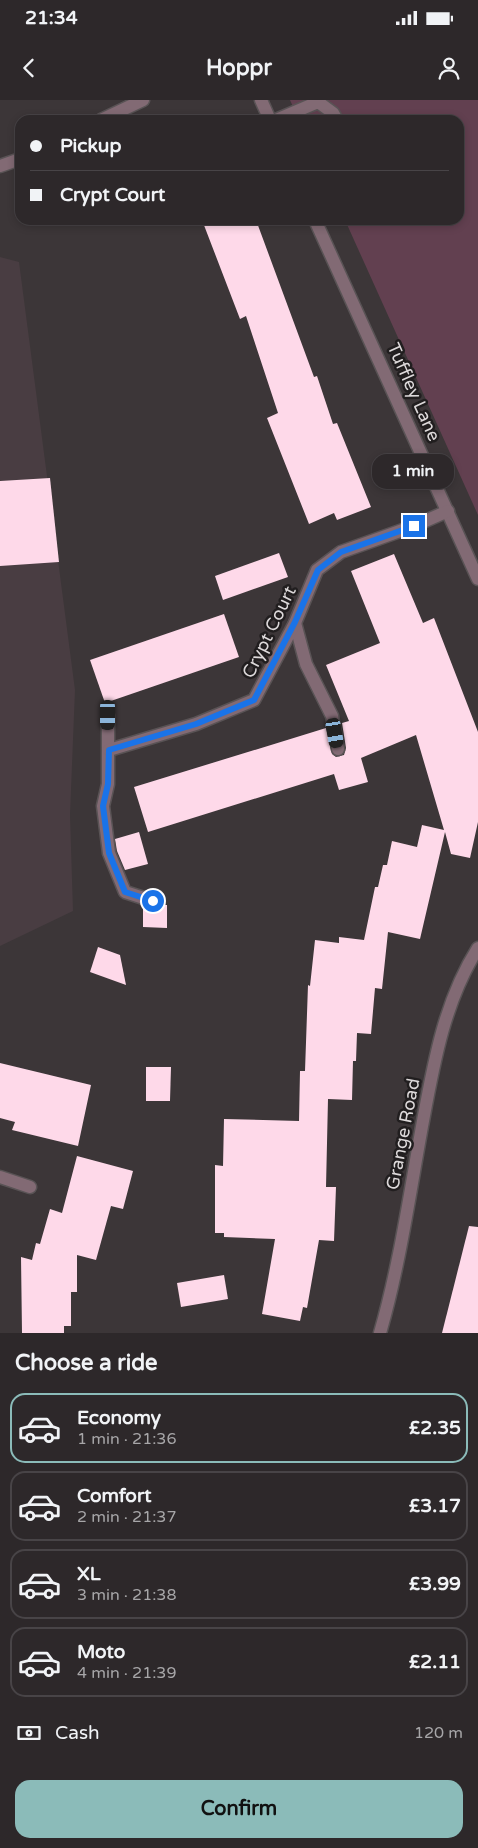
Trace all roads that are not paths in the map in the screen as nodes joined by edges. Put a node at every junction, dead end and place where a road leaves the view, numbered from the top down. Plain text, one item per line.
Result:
1 (143, 100) edge
2 (261, 100) edge
3 (112, 115) edge
4 (268, 115) edge
5 (288, 115) edge
6 (335, 115) edge
7 (15, 161) edge
8 (0, 166) edge
9 (318, 225) edge
10 (448, 511) junction
11 (478, 579) edge
12 (295, 622) junction
13 (108, 715) dead end
14 (109, 750) junction
15 (338, 750) dead end
16 (153, 901) dead end
17 (478, 948) edge
18 (0, 1177) edge
19 (30, 1187) dead end
20 (380, 1333) edge

1 - 3 street
2 - 4 street
5 - 6 street
7 - 8 street
9 - 10 street, Tuffley Lane
10 - 11 street, Tuffley Lane
10 - 12 street, Crypt Court
12 - 14 street, Crypt Court
12 - 15 street
13 - 14 street
14 - 16 street
17 - 20 street, Grange Road
18 - 19 street

